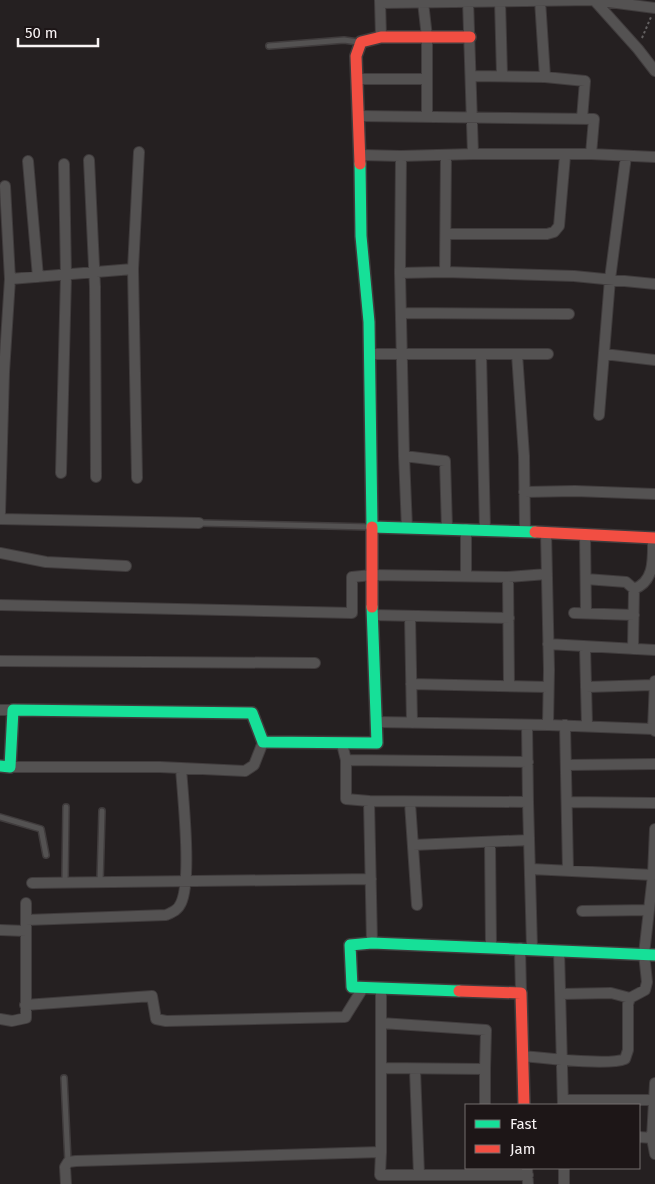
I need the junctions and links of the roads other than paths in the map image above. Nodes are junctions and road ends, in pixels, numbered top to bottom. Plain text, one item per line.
1 (468, 0) edge
2 (500, 0) edge
3 (540, 0) edge
4 (594, 0) edge
5 (380, 1) edge
6 (423, 2) junction
7 (655, 6) edge
8 (381, 37) junction
9 (427, 37) junction
10 (470, 37) junction
11 (361, 42) junction
12 (269, 46) dead end
13 (655, 71) edge
14 (502, 75) junction
15 (471, 76) junction
16 (545, 77) junction
17 (358, 79) junction
18 (427, 79) junction
19 (360, 116) junction
20 (427, 117) junction
21 (472, 117) junction
22 (582, 119) junction
23 (139, 152) dead end
24 (473, 154) junction
25 (591, 154) junction
26 (361, 155) junction
27 (446, 155) junction
28 (401, 156) junction
29 (565, 156) junction
30 (626, 156) junction
31 (655, 157) edge
32 (89, 160) dead end
33 (28, 161) dead end
34 (64, 164) dead end
35 (5, 186) dead end
36 (4, 212) edge
37 (446, 234) junction
38 (4, 248) edge
39 (132, 269) junction
40 (94, 272) junction
41 (445, 272) junction
42 (400, 273) junction
43 (66, 276) junction
44 (38, 277) junction
45 (10, 279) junction
46 (610, 279) junction
47 (655, 284) edge
48 (401, 312) junction
49 (569, 314) dead end
50 (402, 353) junction
51 (370, 354) junction
52 (481, 354) junction
53 (517, 354) junction
54 (548, 354) dead end
55 (604, 354) junction
56 (655, 360) edge
57 (2, 372) edge
58 (599, 415) dead end
59 (404, 456) junction
60 (61, 473) dead end
61 (96, 477) dead end
62 (137, 478) dead end
63 (524, 492) junction
64 (655, 494) edge
65 (0, 513) edge
66 (0, 519) edge
67 (199, 523) joint
68 (372, 527) junction
69 (407, 528) junction
70 (447, 528) junction
71 (466, 529) junction
72 (484, 530) junction
73 (524, 532) junction
74 (546, 532) junction
75 (586, 534) junction
76 (654, 538) edge
77 (0, 553) edge
78 (126, 566) dead end
79 (547, 574) junction
80 (372, 575) junction
81 (466, 576) junction
82 (508, 576) junction
83 (586, 579) junction
84 (634, 589) junction
85 (0, 604) edge
86 (574, 613) dead end
87 (586, 613) junction
88 (634, 614) junction
89 (372, 615) junction
90 (410, 616) junction
91 (509, 618) junction
92 (548, 644) junction
93 (585, 647) junction
94 (633, 649) junction
95 (655, 650) edge
96 (0, 661) edge
97 (315, 663) dead end
98 (654, 683) edge
99 (412, 684) junction
100 (509, 686) junction
101 (586, 686) junction
102 (548, 687) junction
103 (0, 710) edge
104 (13, 710) junction
105 (377, 722) junction
106 (412, 723) junction
107 (527, 724) junction
108 (548, 725) junction
109 (565, 725) junction
110 (587, 725) junction
111 (654, 730) edge
112 (263, 742) junction
113 (342, 744) junction
114 (346, 760) junction
115 (528, 762) junction
116 (655, 764) edge
117 (566, 765) junction
118 (5, 767) edge
119 (182, 768) junction
120 (369, 802) junction
121 (528, 802) junction
122 (567, 802) junction
123 (655, 802) edge
124 (410, 803) junction
125 (66, 807) dead end
126 (102, 812) dead end
127 (0, 817) edge
128 (655, 829) edge
129 (529, 840) junction
130 (490, 842) junction
131 (413, 846) junction
132 (46, 855) dead end
133 (530, 869) junction
134 (568, 870) junction
135 (653, 875) junction
136 (371, 879) junction
137 (186, 881) junction
138 (65, 882) junction
139 (100, 882) junction
140 (32, 883) dead end
141 (26, 903) dead end
142 (417, 905) dead end
143 (648, 910) junction
144 (582, 911) dead end
145 (26, 926) junction
146 (0, 930) edge
147 (372, 943) junction
148 (491, 947) junction
149 (526, 948) junction
150 (559, 951) junction
151 (650, 955) edge
152 (363, 988) junction
153 (381, 988) junction
154 (521, 993) junction
155 (561, 994) junction
156 (630, 998) junction
157 (25, 1005) junction
158 (0, 1020) edge
159 (381, 1023) junction
160 (523, 1056) junction
161 (563, 1060) junction
162 (381, 1068) junction
163 (485, 1069) junction
164 (416, 1070) junction
165 (64, 1078) dead end
166 (655, 1083) edge
167 (653, 1100) junction
168 (563, 1103) edge
169 (485, 1104) edge
170 (524, 1104) edge
171 (640, 1137) edge
172 (652, 1138) junction
173 (381, 1152) junction
174 (655, 1154) edge
175 (68, 1162) junction
176 (564, 1169) edge
177 (420, 1175) junction
178 (528, 1176) edge
179 (380, 1180) edge
180 (66, 1184) edge
181 (564, 1184) edge

1 - 2 street
1 - 6 street
1 - 10 street
2 - 3 street
2 - 14 street
3 - 4 street
3 - 16 street
4 - 7 street
4 - 13 street
5 - 6 street
5 - 8 street
6 - 9 street
8 - 9 street
8 - 11 street
9 - 10 street
9 - 18 street
10 - 15 street
11 - 12 lane
11 - 17 street
14 - 15 street
14 - 16 street
15 - 21 street
16 - 22 street
17 - 18 street
17 - 19 street
18 - 20 street
19 - 20 street
19 - 26 street
20 - 21 street
21 - 22 street
21 - 24 street
22 - 25 street
23 - 39 street
24 - 27 street
24 - 29 street
25 - 29 street
25 - 30 street
26 - 28 street
26 - 51 street
27 - 28 street
27 - 37 street
28 - 42 street
29 - 37 street
30 - 31 street
30 - 46 street
32 - 40 street
33 - 44 street
34 - 43 street
35 - 36 street
36 - 38 street
37 - 41 street
38 - 45 street
39 - 40 street
39 - 62 street
40 - 43 street
40 - 61 street
41 - 42 street
41 - 46 street
42 - 48 street
43 - 44 street
43 - 60 street
44 - 45 street
45 - 57 street
46 - 47 street
46 - 55 street
48 - 49 street
48 - 50 street
50 - 51 street
50 - 52 street
50 - 59 street
51 - 68 street
52 - 53 street
52 - 72 street
53 - 54 street
53 - 63 street
55 - 56 street
55 - 58 street
57 - 65 street
59 - 69 street
59 - 70 street
63 - 64 street
63 - 73 street
66 - 67 street
67 - 68 lane
68 - 69 street
68 - 80 street
69 - 70 street
70 - 71 street
71 - 72 street
71 - 81 street
72 - 73 street
73 - 74 street
74 - 75 street
74 - 79 street
75 - 76 street
75 - 83 street
76 - 84 street
77 - 78 street
79 - 82 street
79 - 92 street
80 - 81 street
80 - 85 street
80 - 89 street
81 - 82 street
82 - 91 street
83 - 84 street
83 - 87 street
84 - 88 street
86 - 87 street
87 - 88 street
88 - 94 street
89 - 90 street
89 - 105 street
90 - 91 street
90 - 99 street
91 - 100 street
92 - 93 street
92 - 102 street
93 - 94 street
93 - 101 street
94 - 95 street
96 - 97 street
98 - 101 street
98 - 111 street
99 - 100 street
99 - 106 street
100 - 102 street
101 - 110 street
102 - 108 street
103 - 104 street
104 - 112 street
104 - 118 street
105 - 106 street
105 - 113 street
106 - 107 street
107 - 108 street
107 - 115 street
108 - 109 street
109 - 110 street
109 - 117 street
110 - 111 street
112 - 113 street
112 - 119 street
113 - 114 street
114 - 115 street
114 - 120 street
115 - 121 street
116 - 117 street
117 - 122 street
118 - 119 street
119 - 137 street
120 - 124 street
120 - 136 street
121 - 124 street
121 - 129 street
122 - 123 street
122 - 134 street
124 - 131 street
125 - 138 lane
126 - 139 lane
127 - 132 lane
128 - 135 street
129 - 130 street
129 - 133 street
130 - 131 street
130 - 148 street
131 - 142 street
133 - 134 street
133 - 149 street
134 - 135 street
135 - 143 street
136 - 137 street
136 - 147 street
137 - 139 street
137 - 145 street
138 - 139 street
138 - 140 street
141 - 145 street
143 - 144 street
143 - 151 street
145 - 146 street
145 - 157 street
147 - 148 street
147 - 152 street
148 - 149 street
149 - 150 street
149 - 154 street
150 - 151 street
150 - 155 street
151 - 156 street
152 - 153 street
152 - 157 street
153 - 154 street
153 - 159 street
154 - 160 street
155 - 156 street
155 - 161 street
156 - 161 street
157 - 158 street
159 - 162 street
159 - 163 street
160 - 161 street
160 - 170 street
161 - 168 street
162 - 164 street
162 - 173 street
163 - 164 street
163 - 169 street
164 - 177 street
165 - 175 lane
166 - 167 street
167 - 168 street
167 - 172 street
171 - 172 street
172 - 174 street
173 - 175 street
173 - 179 street
175 - 180 street
176 - 181 street
177 - 178 street
177 - 179 street

